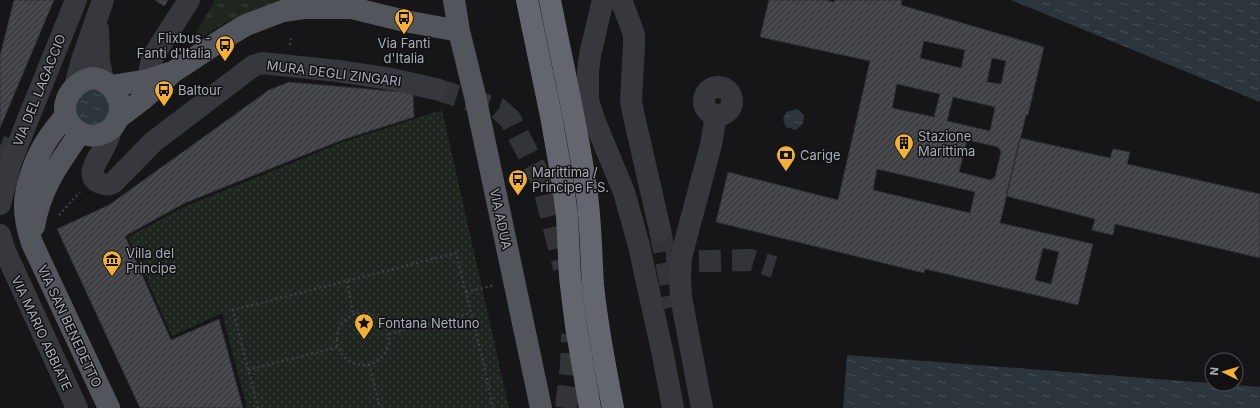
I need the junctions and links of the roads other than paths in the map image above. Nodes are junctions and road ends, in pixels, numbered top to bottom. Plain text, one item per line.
1 (76, 0) edge
2 (189, 0) edge
3 (454, 0) edge
4 (527, 0) edge
5 (550, 0) edge
6 (603, 0) edge
7 (620, 0) edge
8 (309, 4) edge
9 (100, 9) edge
10 (459, 31) junction
11 (173, 72) junction
12 (148, 80) junction
13 (107, 83) junction
14 (76, 86) junction
15 (436, 88) tunnel mouth
16 (701, 94) dead end
17 (66, 115) junction
18 (116, 122) junction
19 (80, 133) junction
20 (38, 163) junction
21 (0, 204) edge
22 (660, 230) tunnel mouth
23 (0, 235) edge
24 (77, 408) edge
25 (109, 408) edge
26 (541, 408) edge
27 (590, 408) edge
28 (613, 408) edge
29 (674, 408) edge
30 (702, 408) edge

1 - 21 street, VIA DEL LAGACCIO
2 - 12 street
3 - 10 main road, VIA ADUA
4 - 27 highway, bridge
5 - 28 highway
6 - 29 street
7 - 22 street
8 - 10 main road
8 - 11 main road
9 - 13 street
9 - 14 street
10 - 26 main road, VIA ADUA
11 - 12 main road
11 - 18 main road
12 - 13 main road
13 - 14 main road
13 - 18 main road
14 - 17 main road
15 - 18 street, MURA DEGLI ZINGARI
16 - 30 street
17 - 19 main road
17 - 20 main road, VIA SAN BENEDETTO
18 - 19 main road
19 - 20 main road, VIA SAN BENEDETTO
20 - 25 main road, VIA SAN BENEDETTO
23 - 24 street, VIA MARIO ABBIATE

